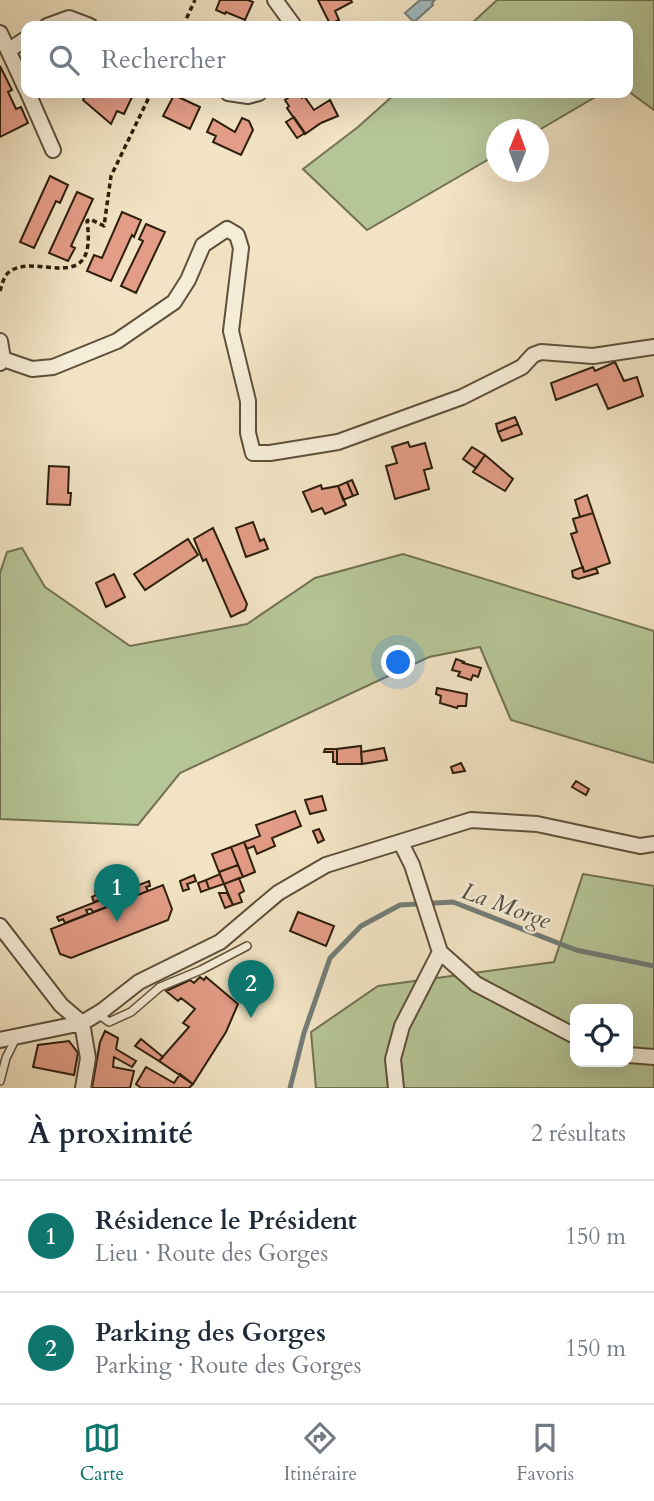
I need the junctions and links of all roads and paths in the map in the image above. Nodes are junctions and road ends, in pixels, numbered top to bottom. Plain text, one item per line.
1 (195, 0) edge
2 (275, 0) edge
3 (185, 21) edge
4 (290, 21) edge
5 (0, 33) edge
6 (21, 42) edge
7 (9, 50) junction
8 (21, 77) edge
9 (30, 98) edge
10 (149, 98) edge
11 (53, 150) dead end
12 (0, 291) edge
13 (0, 341) edge
14 (654, 347) edge
15 (2, 361) edge
16 (401, 843) junction
17 (654, 844) edge
18 (0, 926) edge
19 (247, 946) dead end
20 (440, 953) junction
21 (97, 1014) junction
22 (82, 1023) junction
23 (570, 1033) edge
24 (17, 1038) junction
25 (0, 1040) edge
26 (633, 1055) edge
27 (654, 1057) edge
28 (0, 1081) edge
29 (83, 1088) edge
30 (396, 1088) edge

1 - 3 path
2 - 4 street
5 - 7 street
6 - 7 street
7 - 8 street
9 - 11 street
10 - 12 path
13 - 15 street
14 - 15 street
16 - 17 street
16 - 20 street
16 - 21 street
18 - 22 street
19 - 21 lane
20 - 23 street
20 - 30 street
21 - 22 street
22 - 24 street
22 - 29 street
24 - 25 street
24 - 28 lane
26 - 27 street

